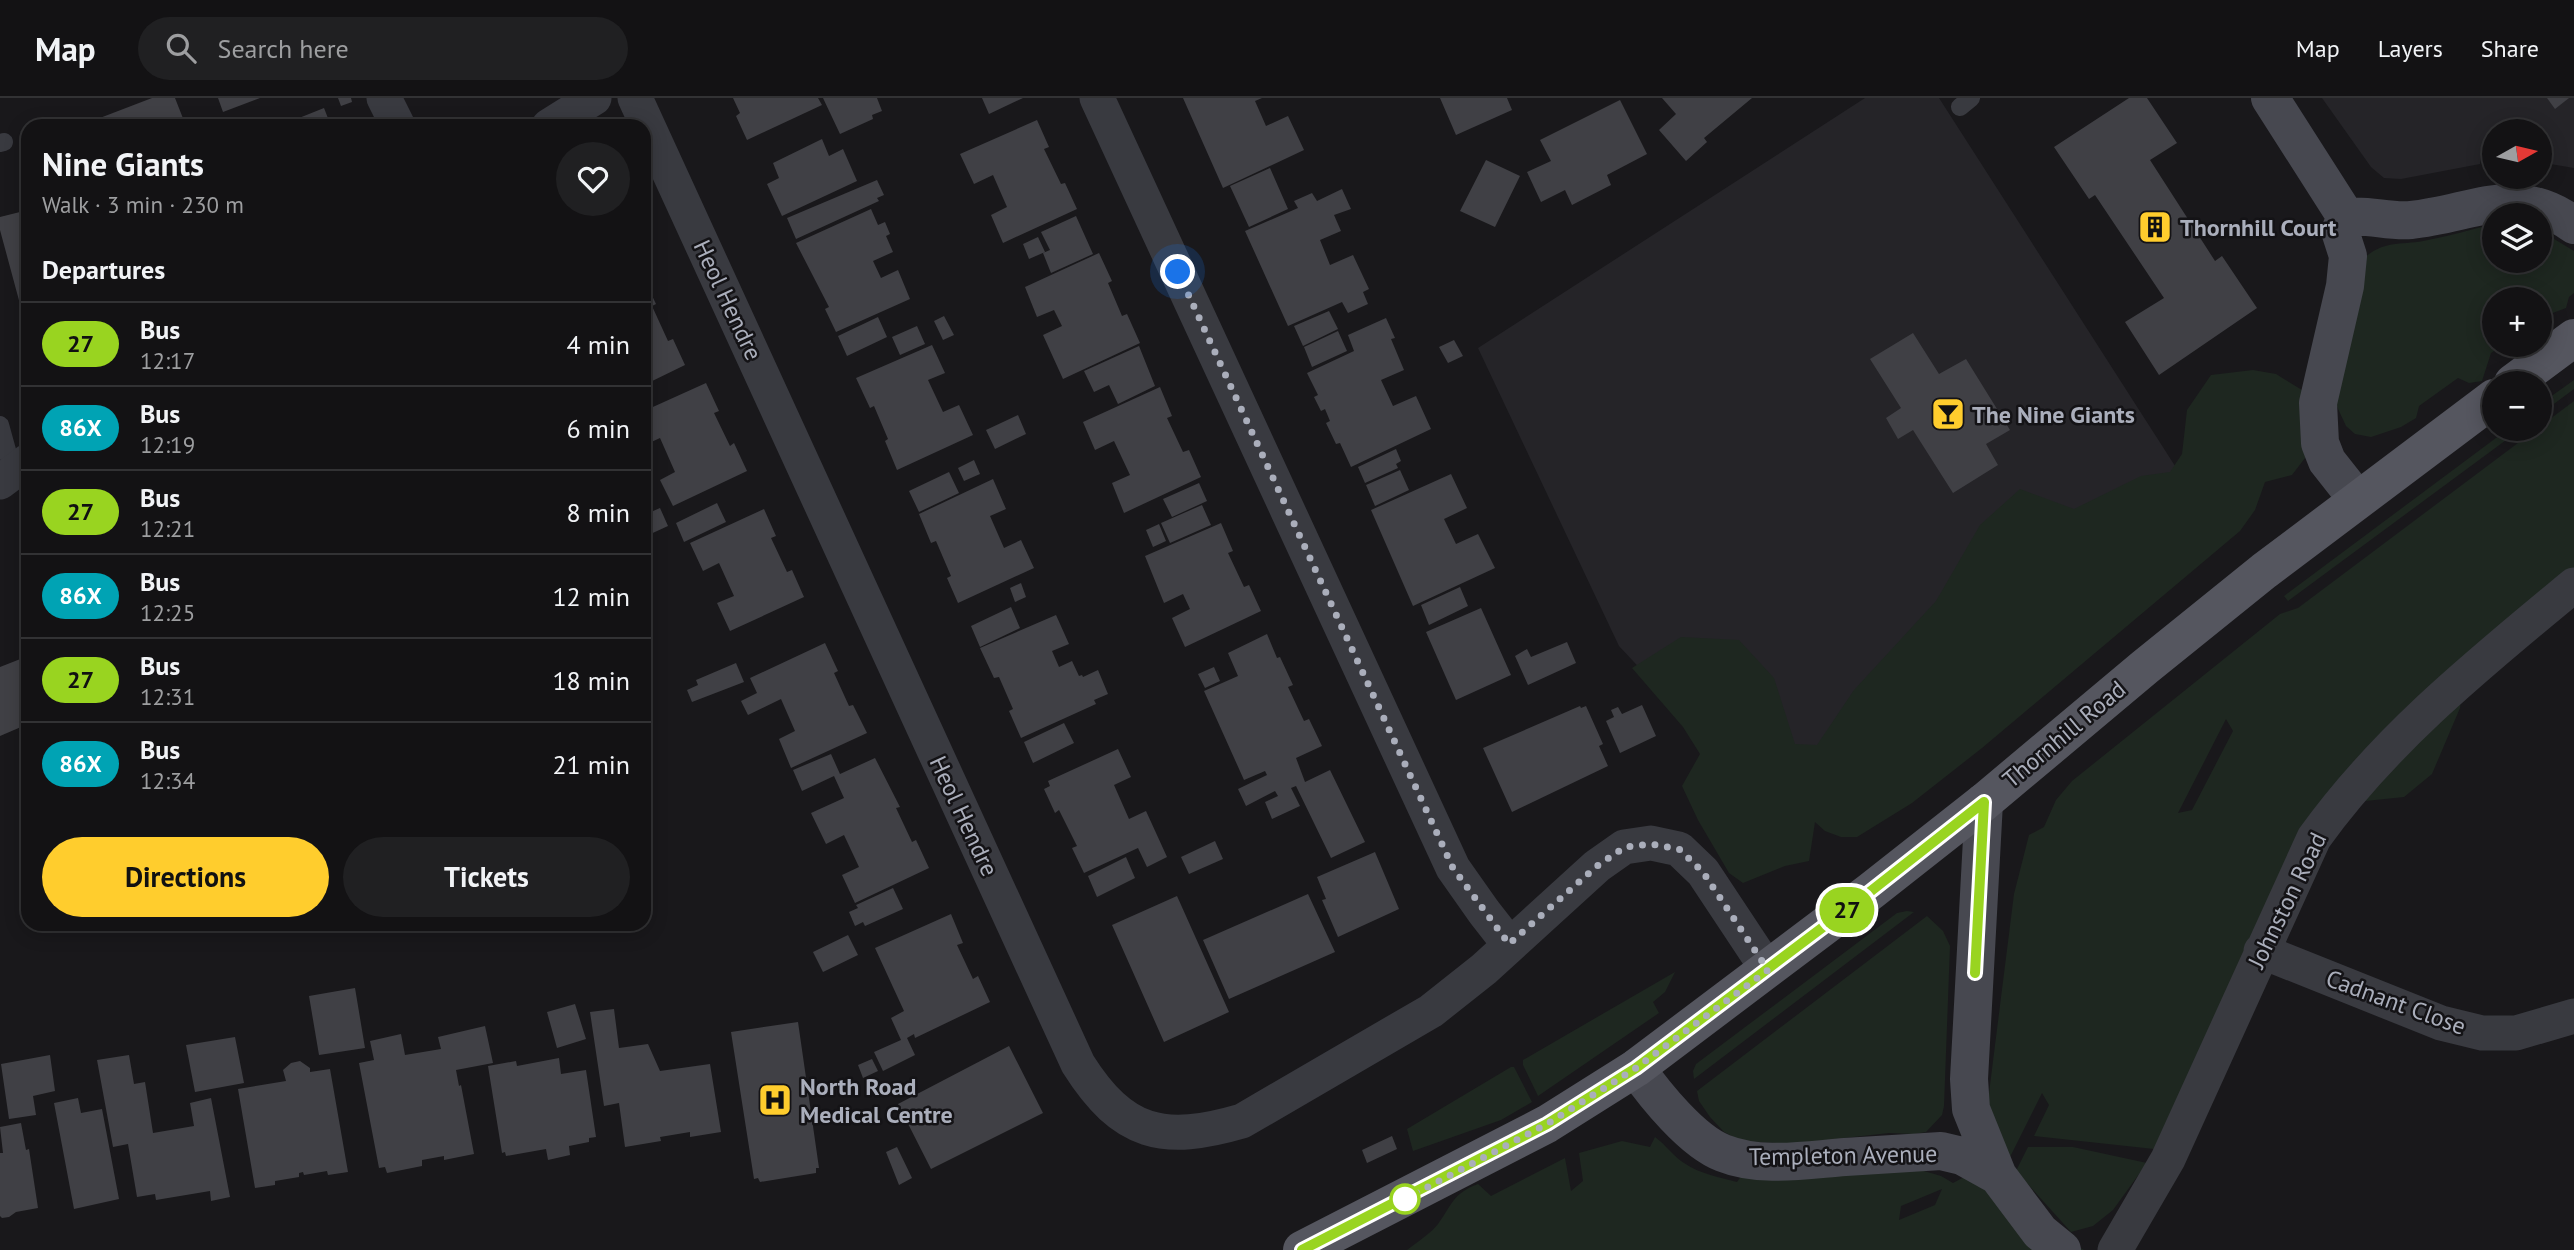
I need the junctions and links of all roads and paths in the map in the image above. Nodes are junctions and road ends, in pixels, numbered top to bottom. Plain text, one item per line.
1 (384, 98) edge
2 (594, 98) edge
3 (635, 98) edge
4 (1097, 98) edge
5 (2270, 98) edge
6 (394, 119) edge
7 (560, 119) edge
8 (645, 119) edge
9 (651, 133) edge
10 (2346, 217) junction
11 (2574, 225) edge
12 (2574, 338) edge
13 (2529, 371) edge
14 (2482, 407) edge
15 (0, 425) edge
16 (14, 471) edge
17 (2357, 499) junction
18 (2574, 585) edge
19 (1984, 802) junction
20 (1509, 944) junction
21 (2261, 951) junction
22 (1768, 970) junction
23 (2574, 1016) edge
24 (1636, 1068) junction
25 (1998, 1176) junction
26 (1302, 1250) edge
27 (2062, 1250) edge
28 (2115, 1250) edge

1 - 6 street
2 - 7 street
3 - 8 street, Heol Hendre
4 - 20 street
5 - 10 street
9 - 20 street, Heol Hendre
10 - 11 street
10 - 17 street
12 - 13 main road
14 - 17 main road, Thornhill Road
15 - 16 lane
17 - 19 main road, Thornhill Road
18 - 21 street, Johnston Road
19 - 22 main road, Thornhill Road
19 - 25 street, Templeton Avenue
20 - 22 street, Heol Hendre
21 - 23 street, Cadnant Close
21 - 28 street, Johnston Road
22 - 24 main road, Thornhill Road
24 - 25 street, Templeton Avenue
24 - 26 main road, Thornhill Road
25 - 27 street, Templeton Avenue

